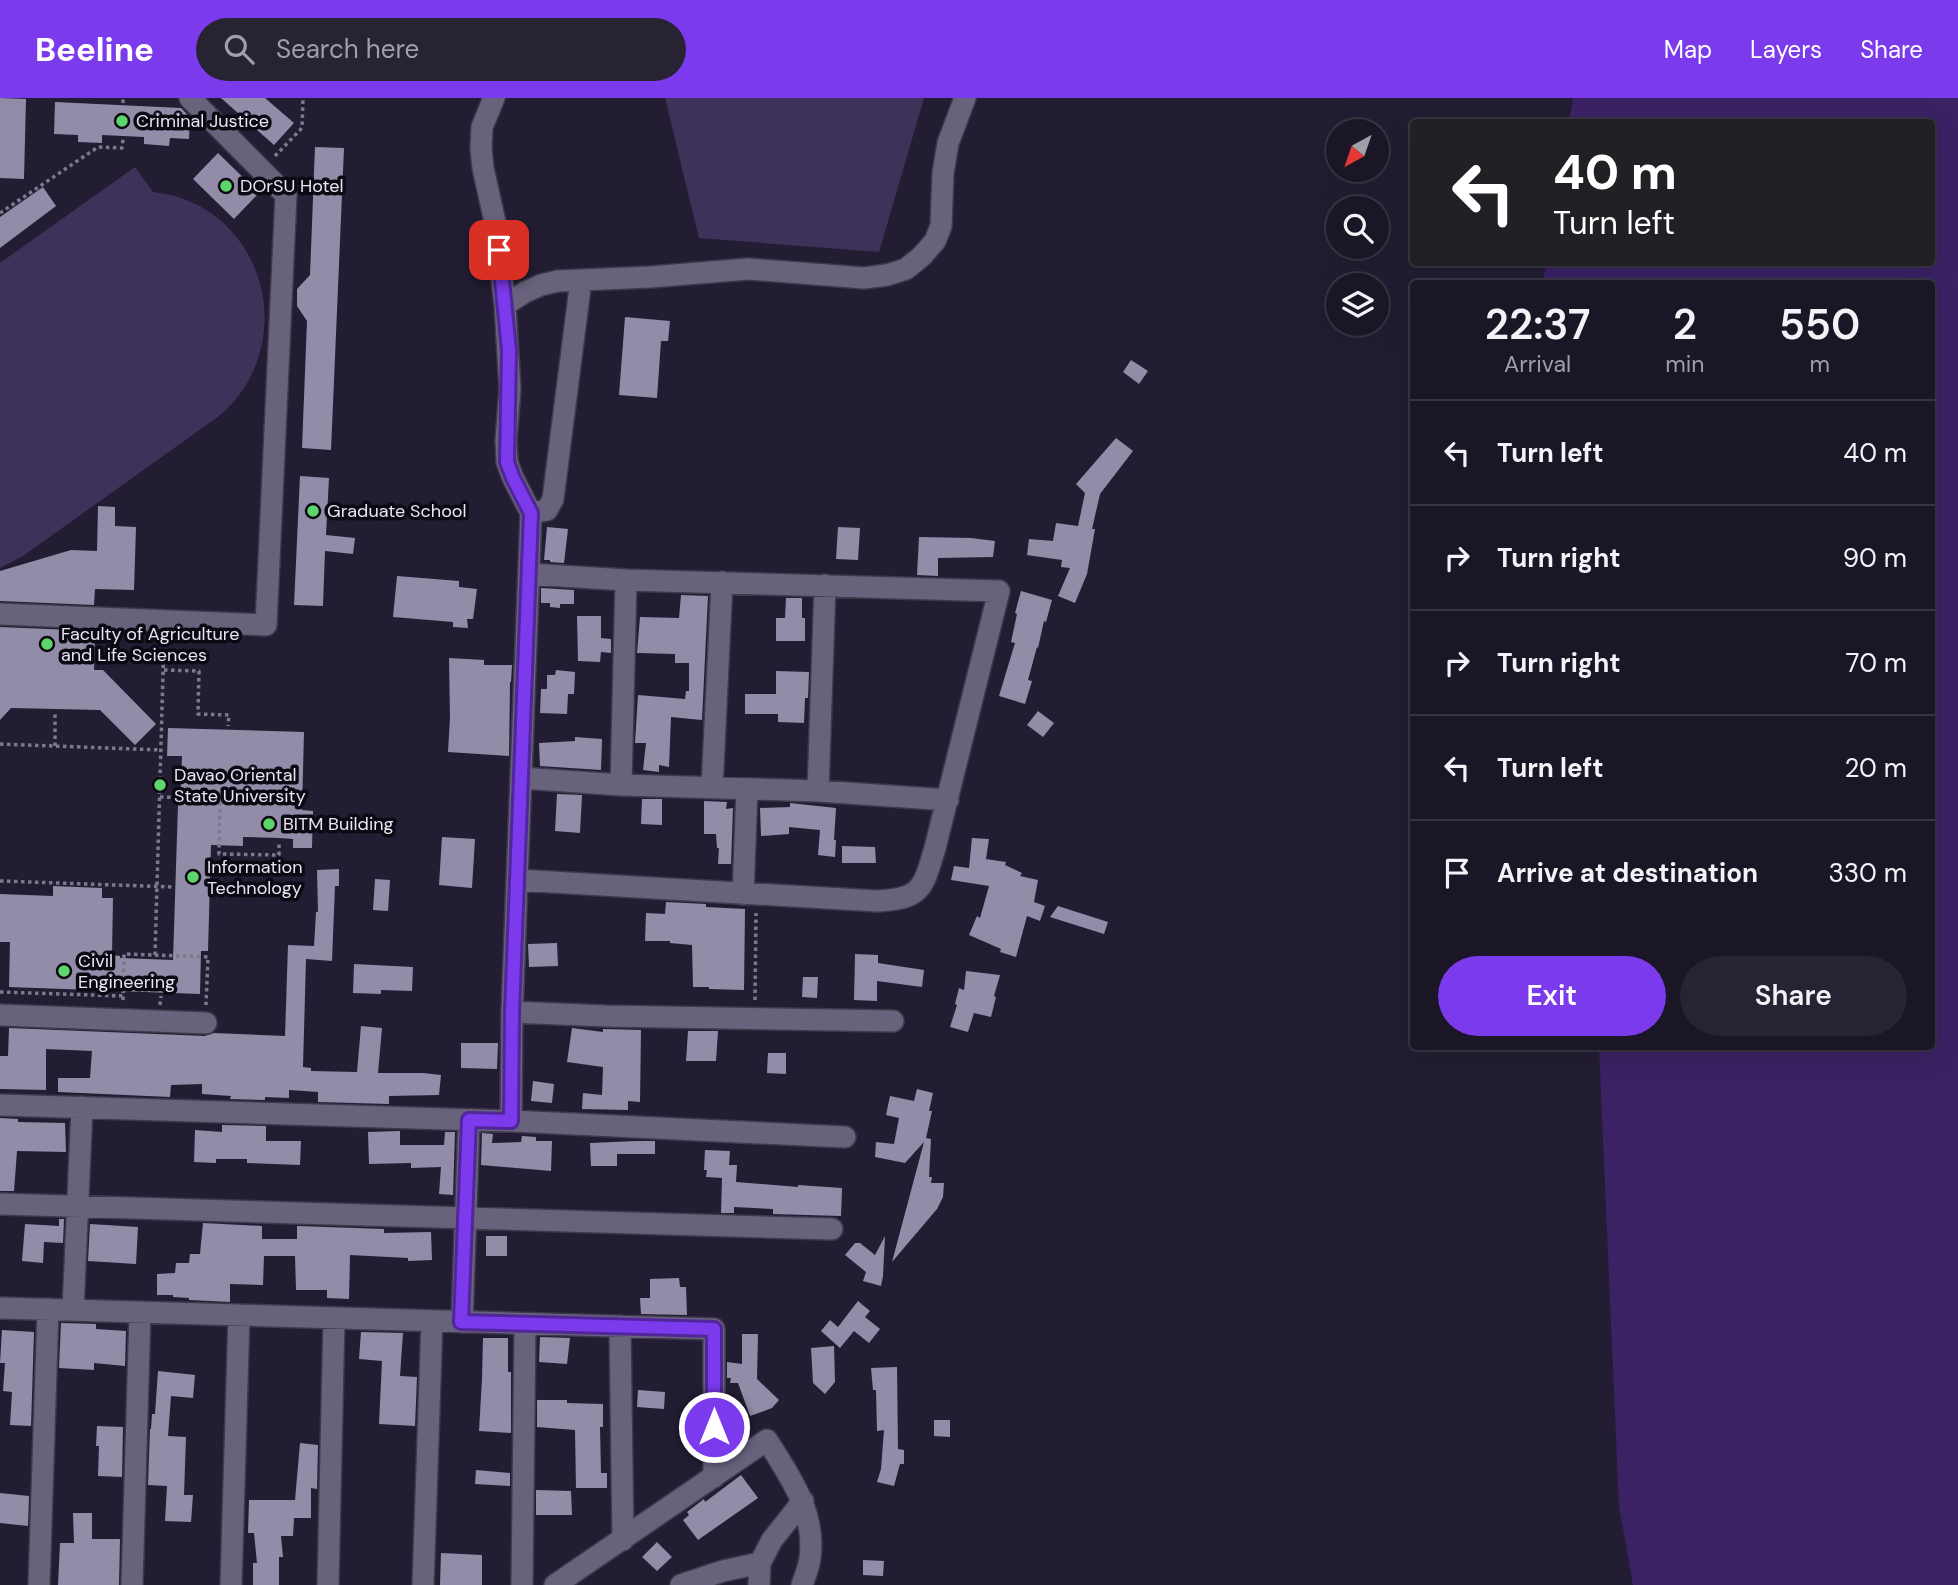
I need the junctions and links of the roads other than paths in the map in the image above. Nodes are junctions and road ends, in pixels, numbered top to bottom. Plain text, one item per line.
1 (190, 98) edge
2 (494, 98) edge
3 (965, 98) edge
4 (580, 280) junction
5 (506, 305) junction
6 (531, 513) junction
7 (529, 574) junction
8 (626, 580) junction
9 (722, 582) junction
10 (825, 585) junction
11 (0, 614) edge
12 (521, 778) junction
13 (621, 785) junction
14 (712, 788) junction
15 (747, 789) junction
16 (818, 791) junction
17 (948, 800) junction
18 (517, 880) junction
19 (749, 894) junction
20 (512, 1012) junction
21 (0, 1015) edge
22 (893, 1021) dead end
23 (206, 1023) road end
24 (0, 1105) edge
25 (82, 1108) junction
26 (469, 1120) junction
27 (511, 1121) junction
28 (845, 1138) dead end
29 (0, 1204) edge
30 (78, 1205) junction
31 (466, 1217) junction
32 (832, 1228) dead end
33 (0, 1308) edge
34 (48, 1309) junction
35 (73, 1310) junction
36 (140, 1312) junction
37 (239, 1315) junction
38 (334, 1318) junction
39 (432, 1321) junction
40 (461, 1322) junction
41 (525, 1324) junction
42 (620, 1326) junction
43 (714, 1476) junction
44 (803, 1501) junction
45 (623, 1540) junction
46 (760, 1563) junction
47 (38, 1585) edge
48 (132, 1585) edge
49 (231, 1585) edge
50 (328, 1585) edge
51 (423, 1585) edge
52 (522, 1585) edge
53 (555, 1585) edge
54 (681, 1585) edge
55 (758, 1585) edge
56 (802, 1585) edge

1 - 11 street
2 - 5 street
3 - 4 street
4 - 5 street
4 - 6 street
5 - 6 street
6 - 7 street
7 - 8 street
7 - 12 street
8 - 9 street
8 - 13 street
9 - 10 street
9 - 14 street
10 - 16 street
10 - 17 street
12 - 13 street
12 - 18 street
13 - 14 street
14 - 15 street
15 - 16 street
15 - 19 street
16 - 17 street
17 - 19 street
18 - 19 street
18 - 20 street
20 - 22 street
20 - 27 street
21 - 23 street
24 - 25 street
25 - 26 street
25 - 30 street
26 - 27 street
26 - 31 street
27 - 28 street
29 - 30 street
30 - 31 street
30 - 35 street
31 - 32 street
31 - 40 street
33 - 34 street
34 - 35 street
34 - 47 street
35 - 36 street
36 - 37 street
36 - 48 street
37 - 38 street
37 - 49 street
38 - 39 street
38 - 50 street
39 - 40 street
39 - 51 street
40 - 41 street
41 - 42 street
41 - 52 street
42 - 43 street
42 - 45 street
43 - 44 street
43 - 45 street
44 - 46 street
44 - 56 street
45 - 53 street
46 - 54 street
46 - 55 street

